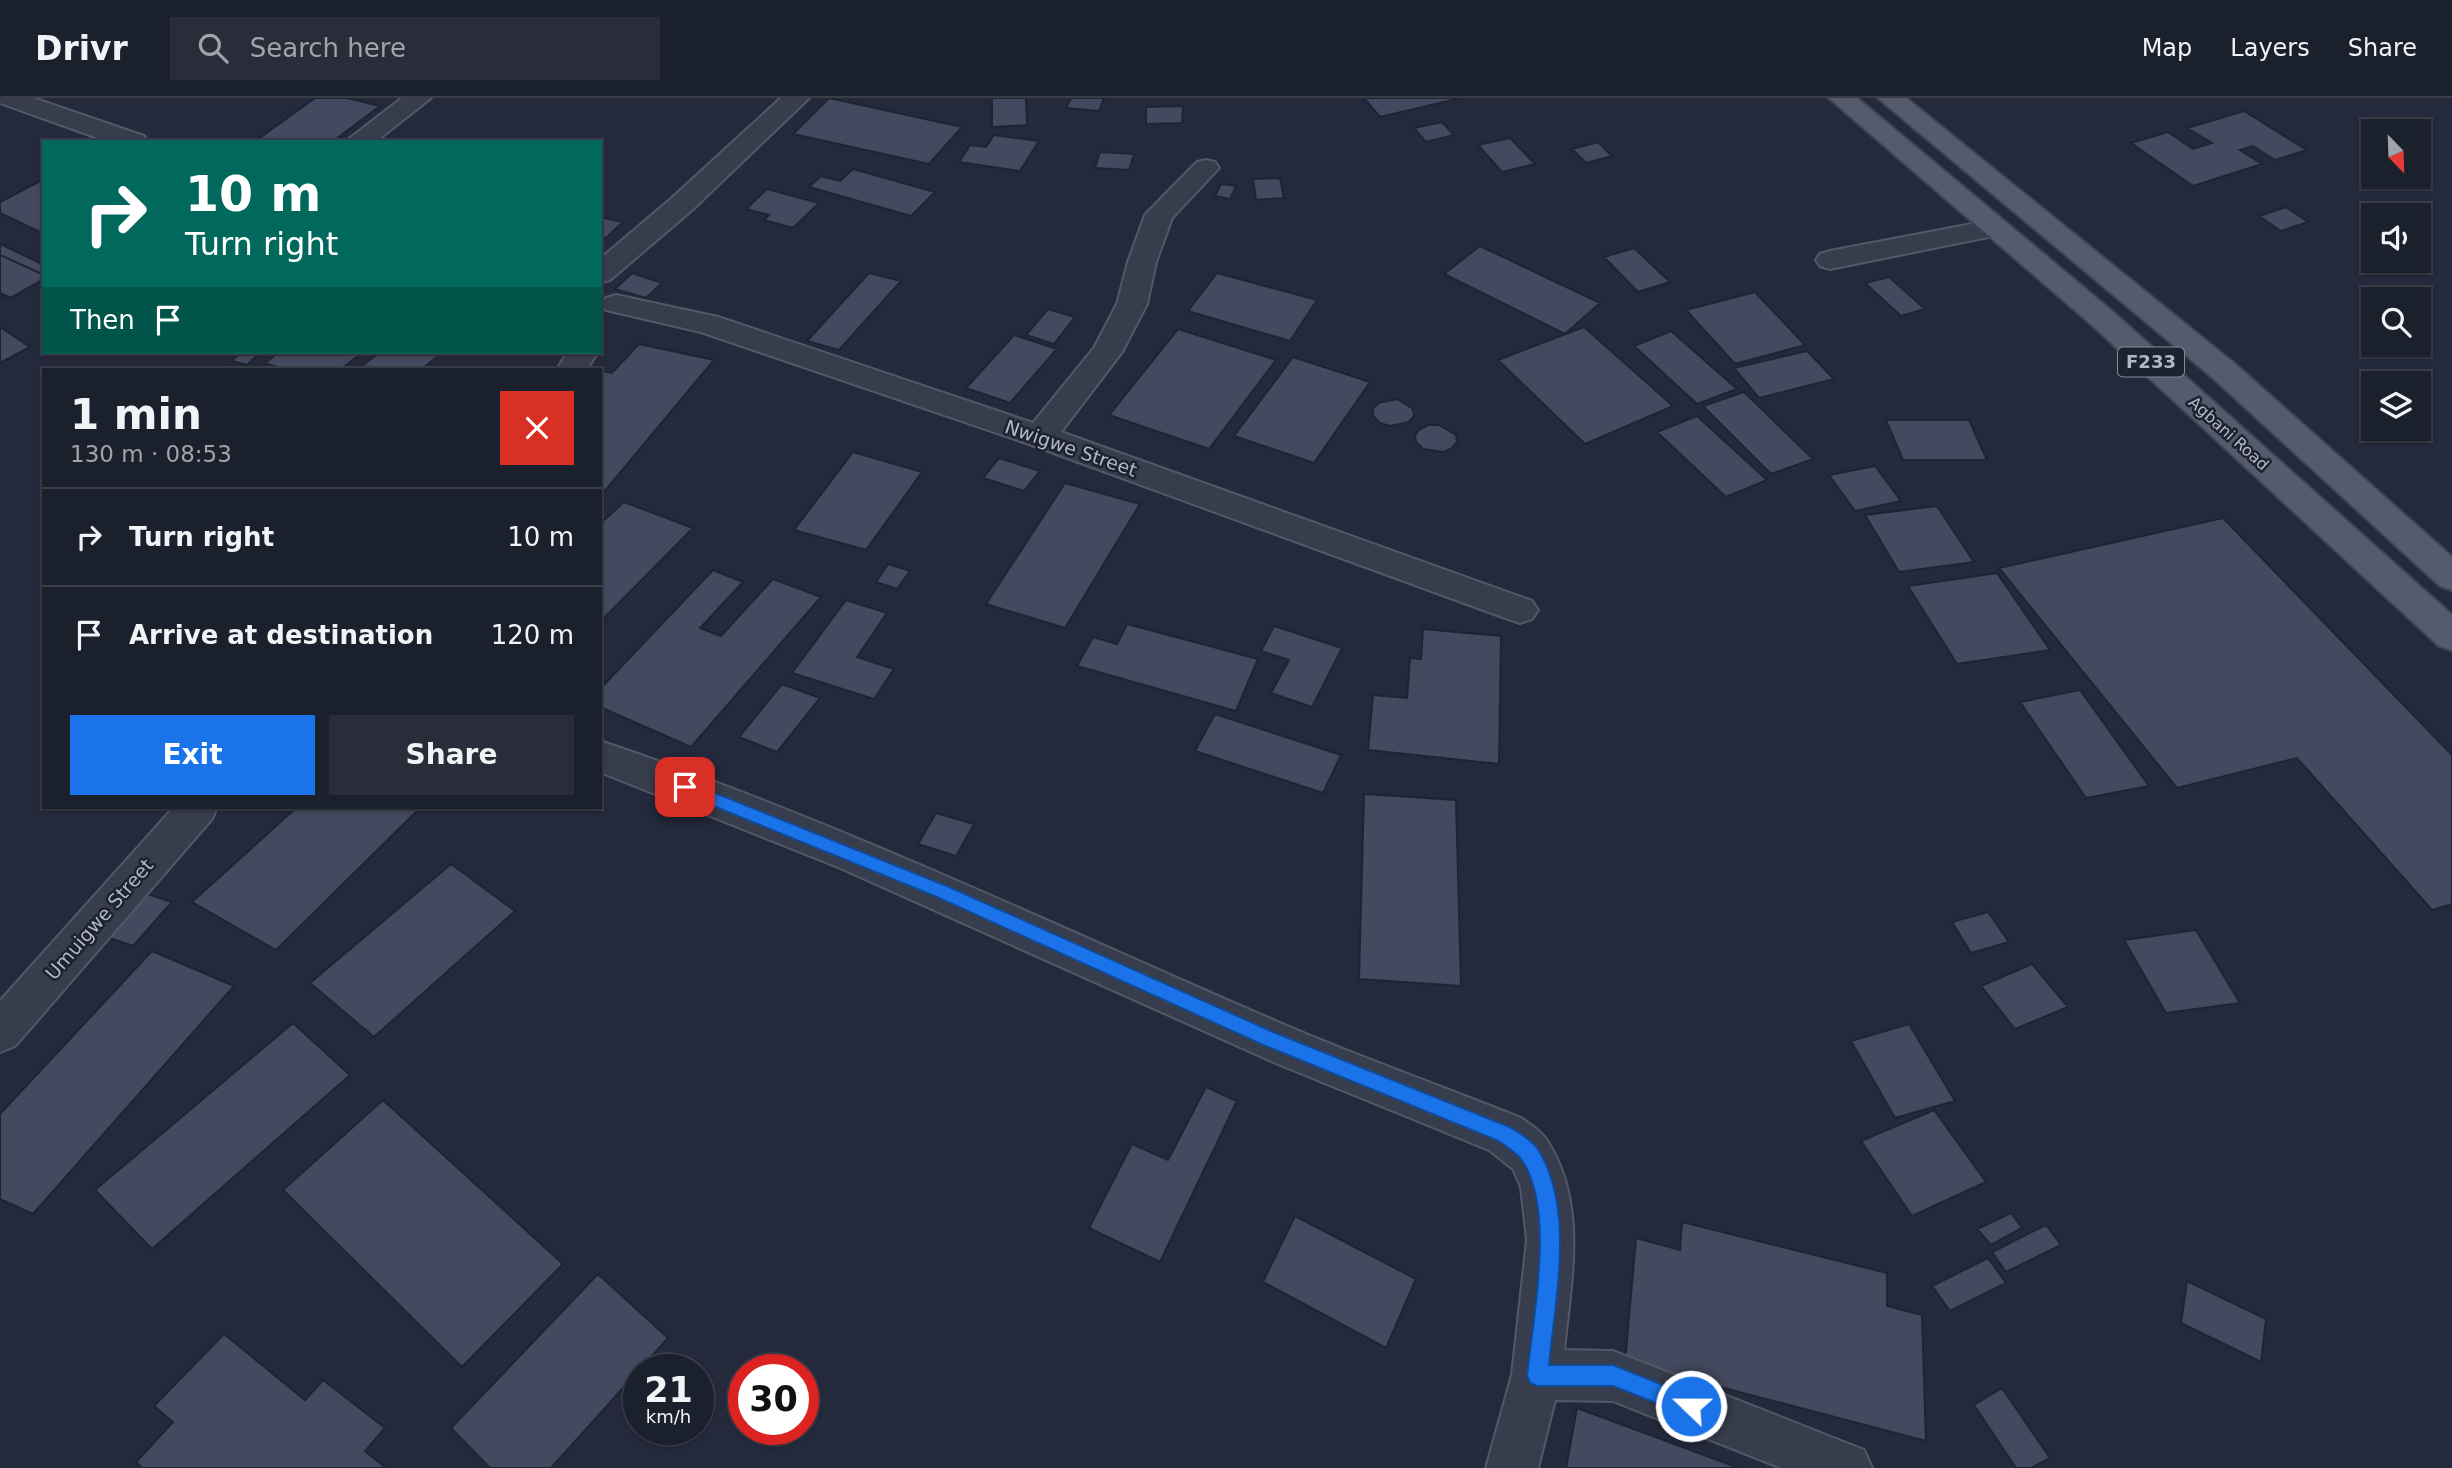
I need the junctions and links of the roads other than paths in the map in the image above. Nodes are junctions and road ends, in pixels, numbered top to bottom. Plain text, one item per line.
1 (9, 98) edge
2 (418, 98) edge
3 (796, 98) edge
4 (1842, 98) edge
5 (1891, 98) edge
6 (129, 140) edge
7 (361, 140) edge
8 (1206, 168) dead end
9 (1993, 228) junction
10 (1830, 260) dead end
11 (602, 272) edge
12 (605, 309) edge
13 (1040, 436) junction
14 (2452, 577) edge
15 (1520, 610) dead end
16 (2452, 636) edge
17 (602, 757) edge
18 (196, 809) edge
19 (0, 1032) edge
20 (1537, 1376) junction
21 (1512, 1468) edge
22 (1846, 1468) edge

1 - 6 street
2 - 7 street
3 - 11 street
4 - 9 main road, Agbani Road / F233
5 - 14 main road, F233
8 - 13 street
9 - 10 street
9 - 16 main road, Agbani Road / F233
12 - 13 street, Nwigwe Street
13 - 15 street, Nwigwe Street
17 - 20 street
18 - 19 street, Umuigwe Street
20 - 21 street
20 - 22 street

